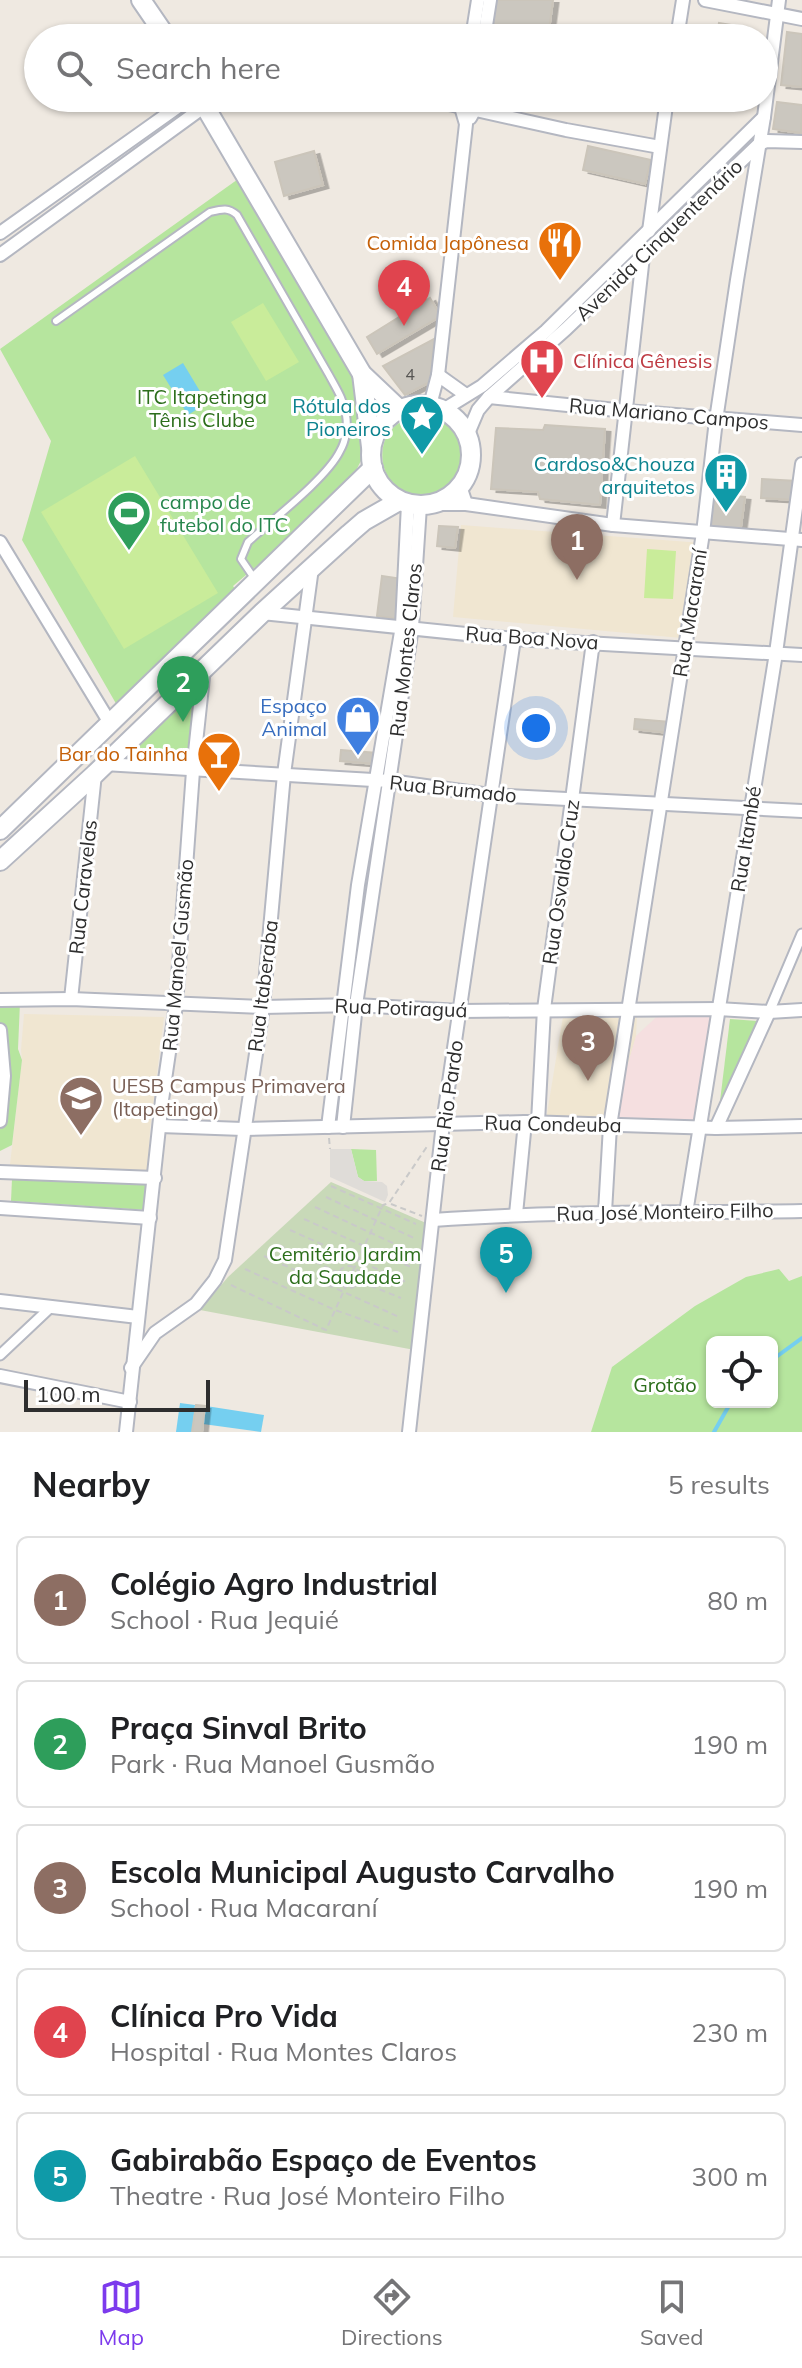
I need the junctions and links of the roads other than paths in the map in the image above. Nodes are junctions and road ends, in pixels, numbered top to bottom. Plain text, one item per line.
1 (141, 0) edge
2 (478, 0) edge
3 (490, 0) edge
4 (683, 0) edge
5 (705, 0) edge
6 (778, 7) edge
7 (802, 19) edge
8 (160, 24) edge
9 (474, 24) edge
10 (486, 24) edge
11 (679, 24) edge
12 (185, 112) edge
13 (187, 112) edge
14 (210, 112) edge
15 (463, 112) edge
16 (472, 112) edge
17 (506, 112) edge
18 (665, 112) edge
19 (765, 112) edge
20 (764, 117) junction
21 (466, 124) junction
22 (802, 142) edge
23 (759, 144) junction
24 (660, 147) junction
25 (649, 231) junction
26 (0, 233) edge
27 (0, 255) edge
28 (643, 256) junction
29 (56, 321) dead end
30 (362, 374) junction
31 (438, 375) junction
32 (466, 395) junction
33 (489, 397) junction
34 (436, 408) junction
35 (399, 409) junction
36 (626, 411) junction
37 (716, 420) junction
38 (802, 425) edge
39 (467, 436) junction
40 (372, 460) junction
41 (802, 464) edge
42 (463, 495) junction
43 (415, 504) junction
44 (613, 525) junction
45 (703, 533) junction
46 (796, 540) edge
47 (0, 542) edge
48 (312, 568) junction
49 (256, 581) junction
50 (262, 613) junction
51 (307, 618) junction
52 (407, 626) junction
53 (514, 639) junction
54 (593, 642) junction
55 (684, 649) junction
56 (776, 653) junction
57 (802, 655) edge
58 (204, 668) junction
59 (110, 723) junction
60 (100, 769) junction
61 (193, 771) junction
62 (284, 774) junction
63 (384, 781) junction
64 (490, 795) junction
65 (573, 799) junction
66 (661, 804) junction
67 (751, 808) junction
68 (802, 811) edge
69 (0, 830) edge
70 (0, 861) edge
71 (802, 934) edge
72 (71, 999) junction
73 (0, 1000) edge
74 (176, 1005) junction
75 (342, 1005) junction
76 (356, 1005) junction
77 (263, 1007) junction
78 (544, 1009) junction
79 (718, 1009) junction
80 (629, 1010) junction
81 (802, 1010) edge
82 (460, 1011) junction
83 (769, 1012) junction
84 (0, 1030) edge
85 (0, 1121) edge
86 (531, 1122) junction
87 (443, 1123) junction
88 (160, 1126) junction
89 (610, 1126) junction
90 (700, 1126) junction
91 (802, 1126) edge
92 (328, 1127) junction
93 (343, 1127) junction
94 (716, 1128) junction
95 (243, 1129) junction
96 (0, 1172) edge
97 (155, 1178) junction
98 (0, 1208) edge
99 (802, 1211) edge
100 (605, 1212) junction
101 (686, 1213) junction
102 (516, 1214) junction
103 (150, 1218) junction
104 (433, 1220) junction
105 (0, 1301) edge
106 (52, 1306) junction
107 (138, 1317) junction
108 (0, 1355) edge
109 (131, 1368) junction
110 (0, 1376) edge
111 (130, 1402) junction
112 (126, 1432) edge
113 (409, 1432) edge

1 - 8 main road
2 - 9 street
3 - 10 street
4 - 11 street
5 - 6 street
6 - 7 street
12 - 26 street
13 - 27 street
14 - 30 main road
15 - 21 street
16 - 21 street
17 - 24 street
18 - 24 street
19 - 20 street, Rua Macaraní
20 - 23 street, Rua Macaraní
20 - 25 street, Avenida Cinquentenário
21 - 31 street
22 - 23 street, Avenida Cinquentenário
23 - 28 street, Avenida Cinquentenário
23 - 37 street, Rua Macaraní
24 - 25 street
25 - 32 street, Avenida Cinquentenário
28 - 33 street, Avenida Cinquentenário
28 - 36 street
29 - 49 lane
30 - 35 main road
30 - 40 main road
31 - 32 street
31 - 34 street
32 - 34 street, Avenida Cinquentenário
33 - 36 street, Rua Mariano Campos
33 - 39 street, Avenida Cinquentenário
34 - 35 main road
34 - 39 main road
35 - 40 main road
36 - 37 street, Rua Mariano Campos
36 - 44 street
37 - 38 street, Rua Mariano Campos
37 - 45 street, Rua Macaraní
39 - 42 main road
40 - 43 main road
40 - 49 main road
41 - 46 street, Rua Itambé
42 - 43 main road
42 - 44 street
43 - 48 main road
43 - 52 street, Rua Montes Claros
44 - 45 street
45 - 46 street
45 - 55 street, Rua Macaraní
46 - 56 street, Rua Itambé
47 - 59 street
48 - 50 main road
48 - 51 street, Rua Itaberaba
49 - 59 main road
50 - 51 street, Rua Boa Nova
50 - 58 main road
51 - 52 street, Rua Boa Nova
51 - 62 street, Rua Itaberaba
52 - 53 street, Rua Boa Nova
52 - 63 street, Rua Montes Claros
53 - 54 street, Rua Boa Nova
53 - 64 street, Rua Rio Pardo
54 - 55 street, Rua Boa Nova
54 - 65 street, Rua Osvaldo Cruz
55 - 56 street, Rua Boa Nova
55 - 66 street, Rua Macaraní
56 - 57 street, Rua Boa Nova
56 - 67 street, Rua Itambé
58 - 60 main road
58 - 61 street, Rua Manoel Gusmão
59 - 69 main road
60 - 61 street, Rua Brumado
60 - 70 main road
60 - 72 street, Rua Caravelas
61 - 62 street, Rua Brumado
61 - 74 street, Rua Manoel Gusmão
62 - 63 street, Rua Brumado
62 - 77 street, Rua Itaberaba
63 - 64 street, Rua Brumado
63 - 75 street, Rua Montes Claros
63 - 76 street, Rua Montes Claros
64 - 65 street, Rua Brumado
64 - 82 street, Rua Rio Pardo
65 - 66 street, Rua Brumado
65 - 78 street, Rua Osvaldo Cruz
66 - 67 street, Rua Brumado
66 - 80 street, Rua Macaraní
67 - 68 street, Rua Brumado
67 - 79 street, Rua Itambé
71 - 83 street
72 - 73 street, Rua Potiraguá
72 - 74 street, Rua Potiraguá
74 - 77 street, Rua Potiraguá
74 - 88 street, Rua Manoel Gusmão
75 - 76 street, Rua Potiraguá
75 - 77 street, Rua Potiraguá
75 - 92 street, Rua Montes Claros
76 - 82 street, Rua Potiraguá
76 - 93 street, Rua Montes Claros
77 - 95 street, Rua Itaberaba
78 - 80 street, Rua Potiraguá
78 - 82 street, Rua Potiraguá
78 - 86 street, Rua Osvaldo Cruz
79 - 80 street, Rua Potiraguá
79 - 83 street, Rua Potiraguá
79 - 90 street, Rua Itambé
80 - 89 street, Rua Macaraní
81 - 83 street, Rua Potiraguá
82 - 87 street, Rua Rio Pardo
83 - 94 street
84 - 85 street
86 - 87 street, Rua Condeuba
86 - 89 street, Rua Condeuba
86 - 102 street, Rua Osvaldo Cruz
87 - 93 street, Rua Condeuba
87 - 104 street, Rua Rio Pardo
88 - 95 street, Rua Condeuba
88 - 97 street, Rua Manoel Gusmão
89 - 90 street, Rua Condeuba
89 - 100 street, Rua Macaraní
90 - 94 street, Rua Condeuba
90 - 101 street, Rua Itambé
91 - 94 street, Rua Condeuba
92 - 93 street, Rua Condeuba
92 - 95 street, Rua Condeuba
95 - 109 street, Rua Itaberaba
96 - 97 street
97 - 103 street, Rua Manoel Gusmão
98 - 103 street
99 - 101 street, Rua José Monteiro Filho
100 - 101 street, Rua José Monteiro Filho
100 - 102 street, Rua José Monteiro Filho
102 - 104 street, Rua José Monteiro Filho
103 - 107 street, Rua Manoel Gusmão
104 - 113 street, Rua Rio Pardo
105 - 106 street
106 - 107 street
106 - 108 street
107 - 109 street, Rua Manoel Gusmão
109 - 111 street, Rua Manoel Gusmão
110 - 111 street
111 - 112 street, Rua Manoel Gusmão

